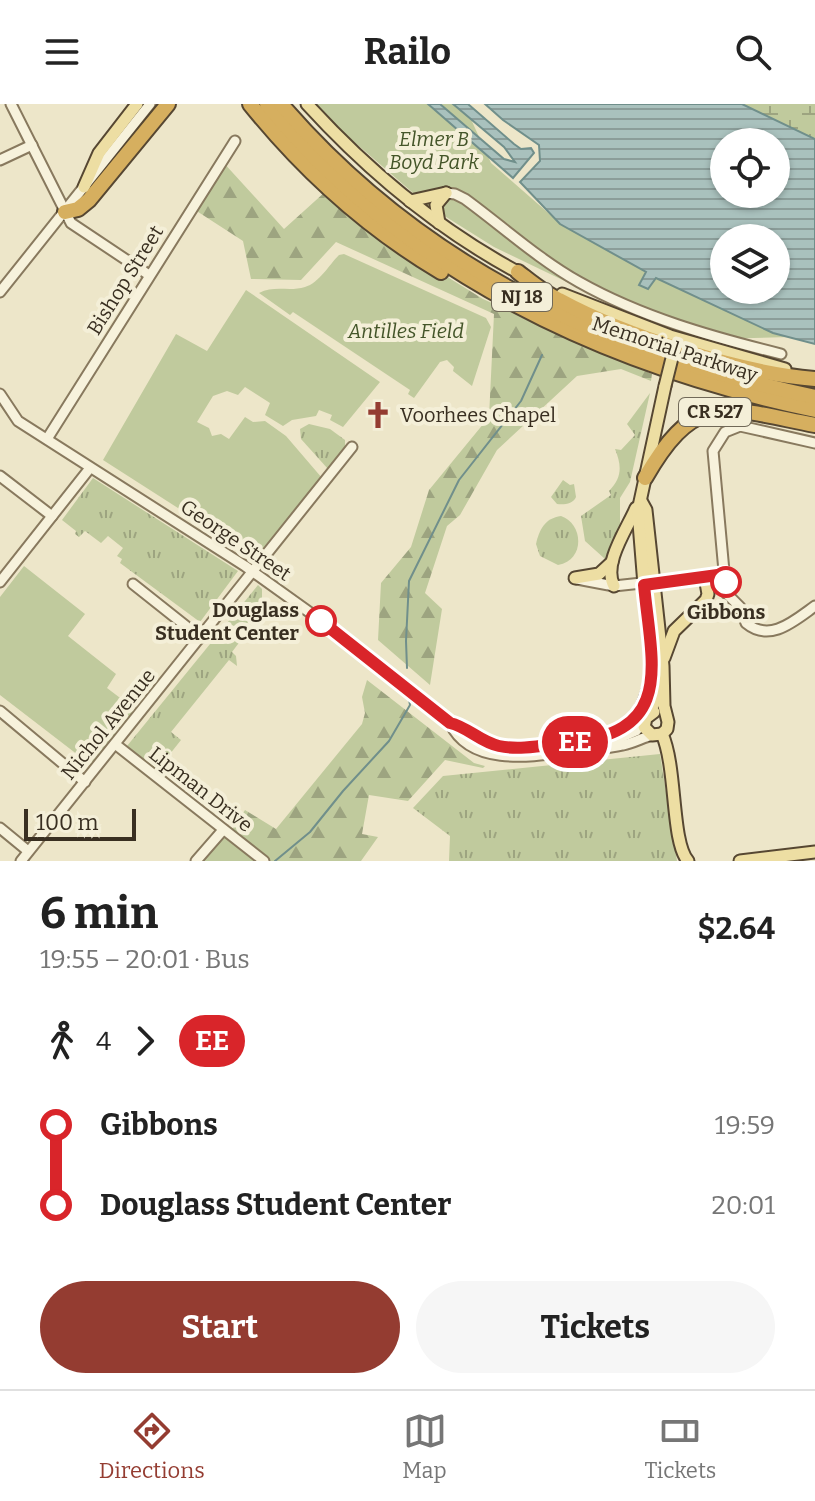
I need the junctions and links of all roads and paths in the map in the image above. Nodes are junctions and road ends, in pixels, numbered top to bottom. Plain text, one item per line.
1 (11, 104) edge
2 (137, 104) edge
3 (150, 104) edge
4 (168, 104) edge
5 (250, 104) edge
6 (267, 104) edge
7 (281, 104) edge
8 (307, 104) edge
9 (235, 141) dead end
10 (32, 145) junction
11 (0, 160) edge
12 (84, 187) junction
13 (446, 193) junction
14 (410, 201) junction
15 (65, 212) junction
16 (439, 223) junction
17 (518, 272) junction
18 (149, 275) junction
19 (0, 292) edge
20 (578, 338) junction
21 (675, 348) junction
22 (781, 354) dead end
23 (815, 378) edge
24 (0, 394) edge
25 (815, 397) edge
26 (815, 410) edge
27 (815, 425) edge
28 (47, 439) junction
29 (815, 443) edge
30 (352, 447) dead end
31 (90, 468) junction
32 (0, 476) edge
33 (645, 478) junction
34 (641, 501) junction
35 (52, 516) junction
36 (612, 561) junction
37 (253, 572) junction
38 (725, 574) junction
39 (705, 577) junction
40 (572, 578) joint
41 (0, 582) edge
42 (133, 584) dead end
43 (648, 584) junction
44 (614, 586) junction
45 (726, 593) junction
46 (706, 600) junction
47 (815, 606) edge
48 (201, 638) junction
49 (658, 668) junction
50 (0, 711) edge
51 (665, 716) junction
52 (646, 718) junction
53 (450, 723) junction
54 (657, 735) junction
55 (592, 740) junction
56 (115, 744) junction
57 (85, 782) junction
58 (0, 828) edge
59 (223, 830) junction
60 (28, 851) junction
61 (815, 852) edge
62 (21, 861) edge
63 (196, 861) edge
64 (264, 861) edge
65 (688, 861) edge
66 (740, 861) edge

1 - 10 street
2 - 12 main road
3 - 12 street
4 - 15 highway
5 - 20 highway
6 - 20 highway, Memorial Parkway / NJ 18
7 - 25 highway, Memorial Parkway / NJ 18
8 - 14 main road
9 - 18 street, Bishop Street
10 - 11 street
10 - 15 street
12 - 15 street
13 - 14 main road
13 - 16 main road
13 - 22 street
14 - 16 main road
15 - 18 street
15 - 19 street
16 - 17 main road
17 - 21 highway
17 - 23 main road
18 - 28 street, Bishop Street
20 - 26 highway, Memorial Parkway / NJ 18
21 - 23 highway, CR 527
21 - 33 main road, bridge
24 - 28 street, George Street
27 - 33 highway, CR 527
28 - 31 street, George Street
29 - 38 street
30 - 37 street, Nichol Avenue
31 - 35 street
31 - 37 street, George Street
32 - 35 street
33 - 34 main road
34 - 36 main road
34 - 43 main road
35 - 41 street
36 - 40 main road
36 - 44 main road
37 - 48 street, Nichol Avenue
37 - 53 street, George Street
38 - 39 street
38 - 45 street
39 - 43 street
39 - 46 main road
40 - 44 street
42 - 48 street
43 - 44 street
43 - 49 main road
45 - 46 street
45 - 47 street
46 - 49 main road
48 - 56 street, Nichol Avenue
49 - 51 main road
49 - 52 main road
49 - 55 main road
50 - 57 street
51 - 52 main road
51 - 54 main road
52 - 54 main road
52 - 55 street, George Street
53 - 54 street, George Street
53 - 55 street, George Street
54 - 65 main road
56 - 57 street, Nichol Avenue
56 - 59 street, Lipman Drive
57 - 60 street, Nichol Avenue
58 - 60 street
59 - 63 street
59 - 64 street, Lipman Drive
60 - 62 street, Nichol Avenue
61 - 66 main road

